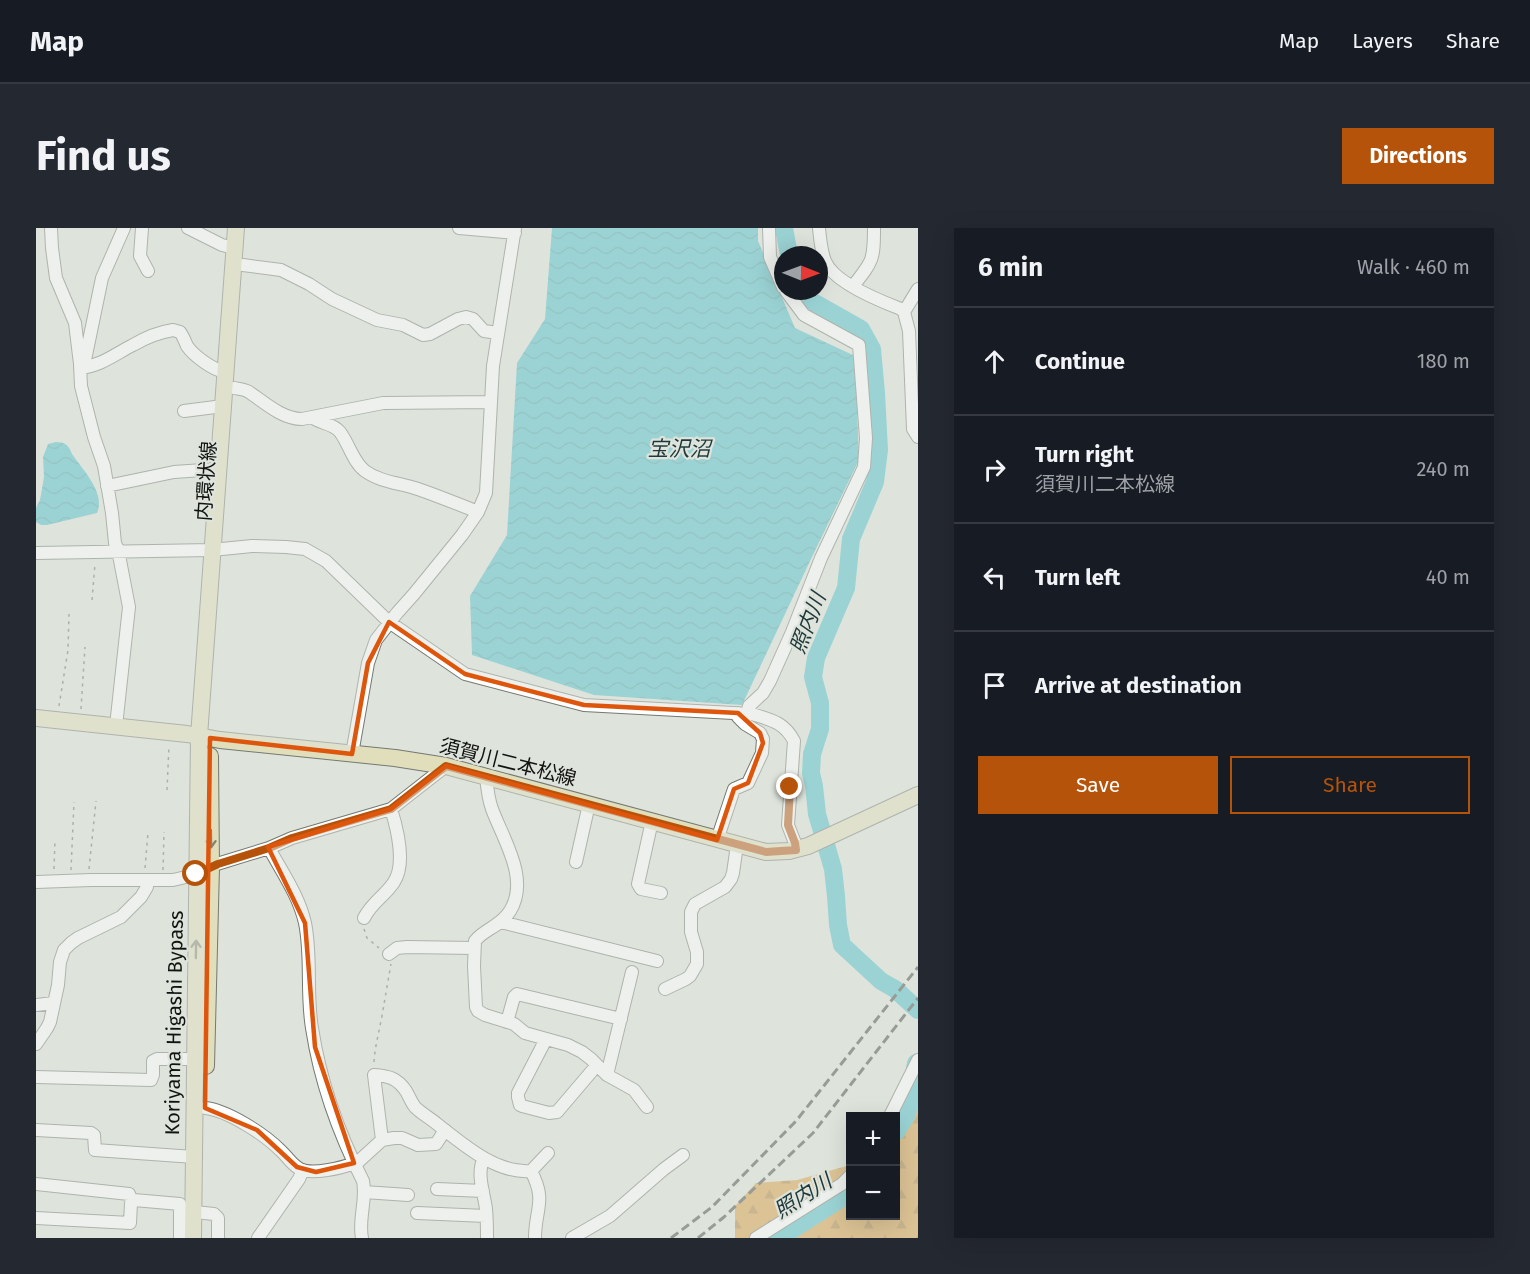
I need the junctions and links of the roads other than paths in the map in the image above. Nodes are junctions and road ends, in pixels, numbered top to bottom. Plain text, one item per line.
1 (51, 228) edge
2 (124, 228) edge
3 (142, 228) edge
4 (188, 228) edge
5 (236, 228) edge
6 (245, 228) edge
7 (459, 228) edge
8 (769, 228) edge
9 (819, 228) edge
10 (874, 228) edge
11 (515, 231) edge
12 (234, 248) junction
13 (243, 265) junction
14 (774, 266) edge
15 (148, 271) dead end
16 (853, 286) junction
17 (918, 289) edge
18 (793, 300) edge
19 (904, 312) junction
20 (498, 333) junction
21 (80, 366) junction
22 (225, 372) junction
23 (234, 388) junction
24 (491, 402) junction
25 (223, 406) junction
26 (184, 411) dead end
27 (312, 417) junction
28 (918, 437) edge
29 (218, 469) junction
30 (107, 486) junction
31 (478, 512) junction
32 (217, 549) junction
33 (118, 550) junction
34 (36, 552) edge
35 (389, 622) junction
36 (742, 714) junction
37 (36, 718) edge
38 (116, 726) junction
39 (205, 737) junction
40 (352, 754) junction
41 (446, 766) junction
42 (486, 776) junction
43 (918, 795) edge
44 (588, 804) junction
45 (391, 809) junction
46 (652, 821) junction
47 (717, 840) junction
48 (737, 845) junction
49 (269, 848) junction
50 (802, 848) junction
51 (576, 862) dead end
52 (204, 871) junction
53 (145, 881) junction
54 (36, 882) edge
55 (661, 893) dead end
56 (364, 918) road end
57 (501, 922) junction
58 (474, 948) junction
59 (389, 954) road end
60 (657, 962) dead end
61 (632, 972) dead end
62 (665, 989) dead end
63 (54, 1003) junction
64 (36, 1005) edge
65 (621, 1019) junction
66 (507, 1022) junction
67 (546, 1039) junction
68 (36, 1044) edge
69 (195, 1059) junction
70 (918, 1060) edge
71 (597, 1065) junction
72 (607, 1075) junction
73 (36, 1077) edge
74 (647, 1107) dead end
75 (205, 1108) junction
76 (892, 1112) edge
77 (36, 1130) edge
78 (445, 1130) junction
79 (382, 1140) junction
80 (548, 1153) dead end
81 (683, 1155) dead end
82 (194, 1157) junction
83 (484, 1158) junction
84 (354, 1164) junction
85 (303, 1170) junction
86 (531, 1171) junction
87 (846, 1180) edge
88 (36, 1184) edge
89 (437, 1189) dead end
90 (483, 1191) junction
91 (364, 1192) junction
92 (408, 1195) dead end
93 (132, 1201) junction
94 (192, 1212) junction
95 (417, 1213) dead end
96 (486, 1216) junction
97 (36, 1218) edge
98 (180, 1238) edge
99 (193, 1238) edge
100 (203, 1238) edge
101 (218, 1238) edge
102 (258, 1238) edge
103 (362, 1238) edge
104 (487, 1238) edge
105 (535, 1238) edge
106 (572, 1238) edge
107 (756, 1238) edge

1 - 21 street
2 - 21 street
3 - 15 street
4 - 12 street
5 - 12 main road, 内環状線
6 - 13 main road, 内環状線
7 - 11 street
8 - 14 street
9 - 16 street
10 - 16 street
11 - 20 street
12 - 22 main road, 内環状線
13 - 20 street
13 - 23 main road, 内環状線
16 - 19 street
17 - 19 street
18 - 36 street
19 - 28 street
20 - 24 street
21 - 22 street
21 - 30 street
22 - 25 main road, 内環状線
23 - 27 street
23 - 32 main road, 内環状線
24 - 27 street
24 - 31 street
25 - 26 street
25 - 29 main road, 内環状線
27 - 31 street
29 - 30 street
29 - 32 main road, 内環状線
30 - 33 street
31 - 35 street
32 - 33 street
32 - 35 street
32 - 39 main road, 内環状線
33 - 34 street
33 - 38 street
35 - 36 street
35 - 40 street
36 - 47 street
36 - 50 street
37 - 38 main road, 須賀川二本松線
38 - 39 main road, 須賀川二本松線
39 - 40 main road, 須賀川二本松線
39 - 52 main road, Koriyama Higashi Bypass
40 - 41 main road, 須賀川二本松線
41 - 42 main road, 須賀川二本松線
41 - 45 street
42 - 44 main road, 須賀川二本松線
42 - 57 street
43 - 50 main road, 須賀川二本松線
44 - 46 main road, 須賀川二本松線
44 - 51 street
45 - 49 street
45 - 56 street
46 - 47 main road, 須賀川二本松線
46 - 55 street
47 - 48 main road, 須賀川二本松線
48 - 50 main road, 須賀川二本松線
48 - 62 street
49 - 52 street
49 - 84 street
52 - 53 street
69 -> 52 main road, Koriyama Higashi Bypass
52 - 75 main road, Koriyama Higashi Bypass
53 - 54 street
53 - 63 street
57 - 58 street
57 - 60 street
58 - 59 street
58 - 66 street
61 - 65 street
63 - 64 street
63 - 68 street
65 - 66 street
65 - 72 street
66 - 67 street
67 - 71 street
67 - 71 street
69 - 73 street
69 - 82 main road, Koriyama Higashi Bypass
70 - 76 street
71 - 72 street
72 - 74 street
75 - 85 street
75 - 94 main road, Koriyama Higashi Bypass
77 - 82 street
78 - 79 street
78 - 79 street
78 - 83 street
79 - 84 street
80 - 86 street
81 - 106 street
82 - 94 main road, Koriyama Higashi Bypass
83 - 86 street
83 - 90 street
84 - 85 street
84 - 91 street
85 - 102 street
86 - 105 street
87 - 107 street
88 - 93 street
89 - 90 street
90 - 96 street
91 - 92 street
91 - 103 street
93 - 94 street
93 - 97 street
94 - 98 street
94 - 99 main road, Koriyama Higashi Bypass
94 - 100 main road, Koriyama Higashi Bypass
94 - 101 street
95 - 96 street
96 - 104 street

